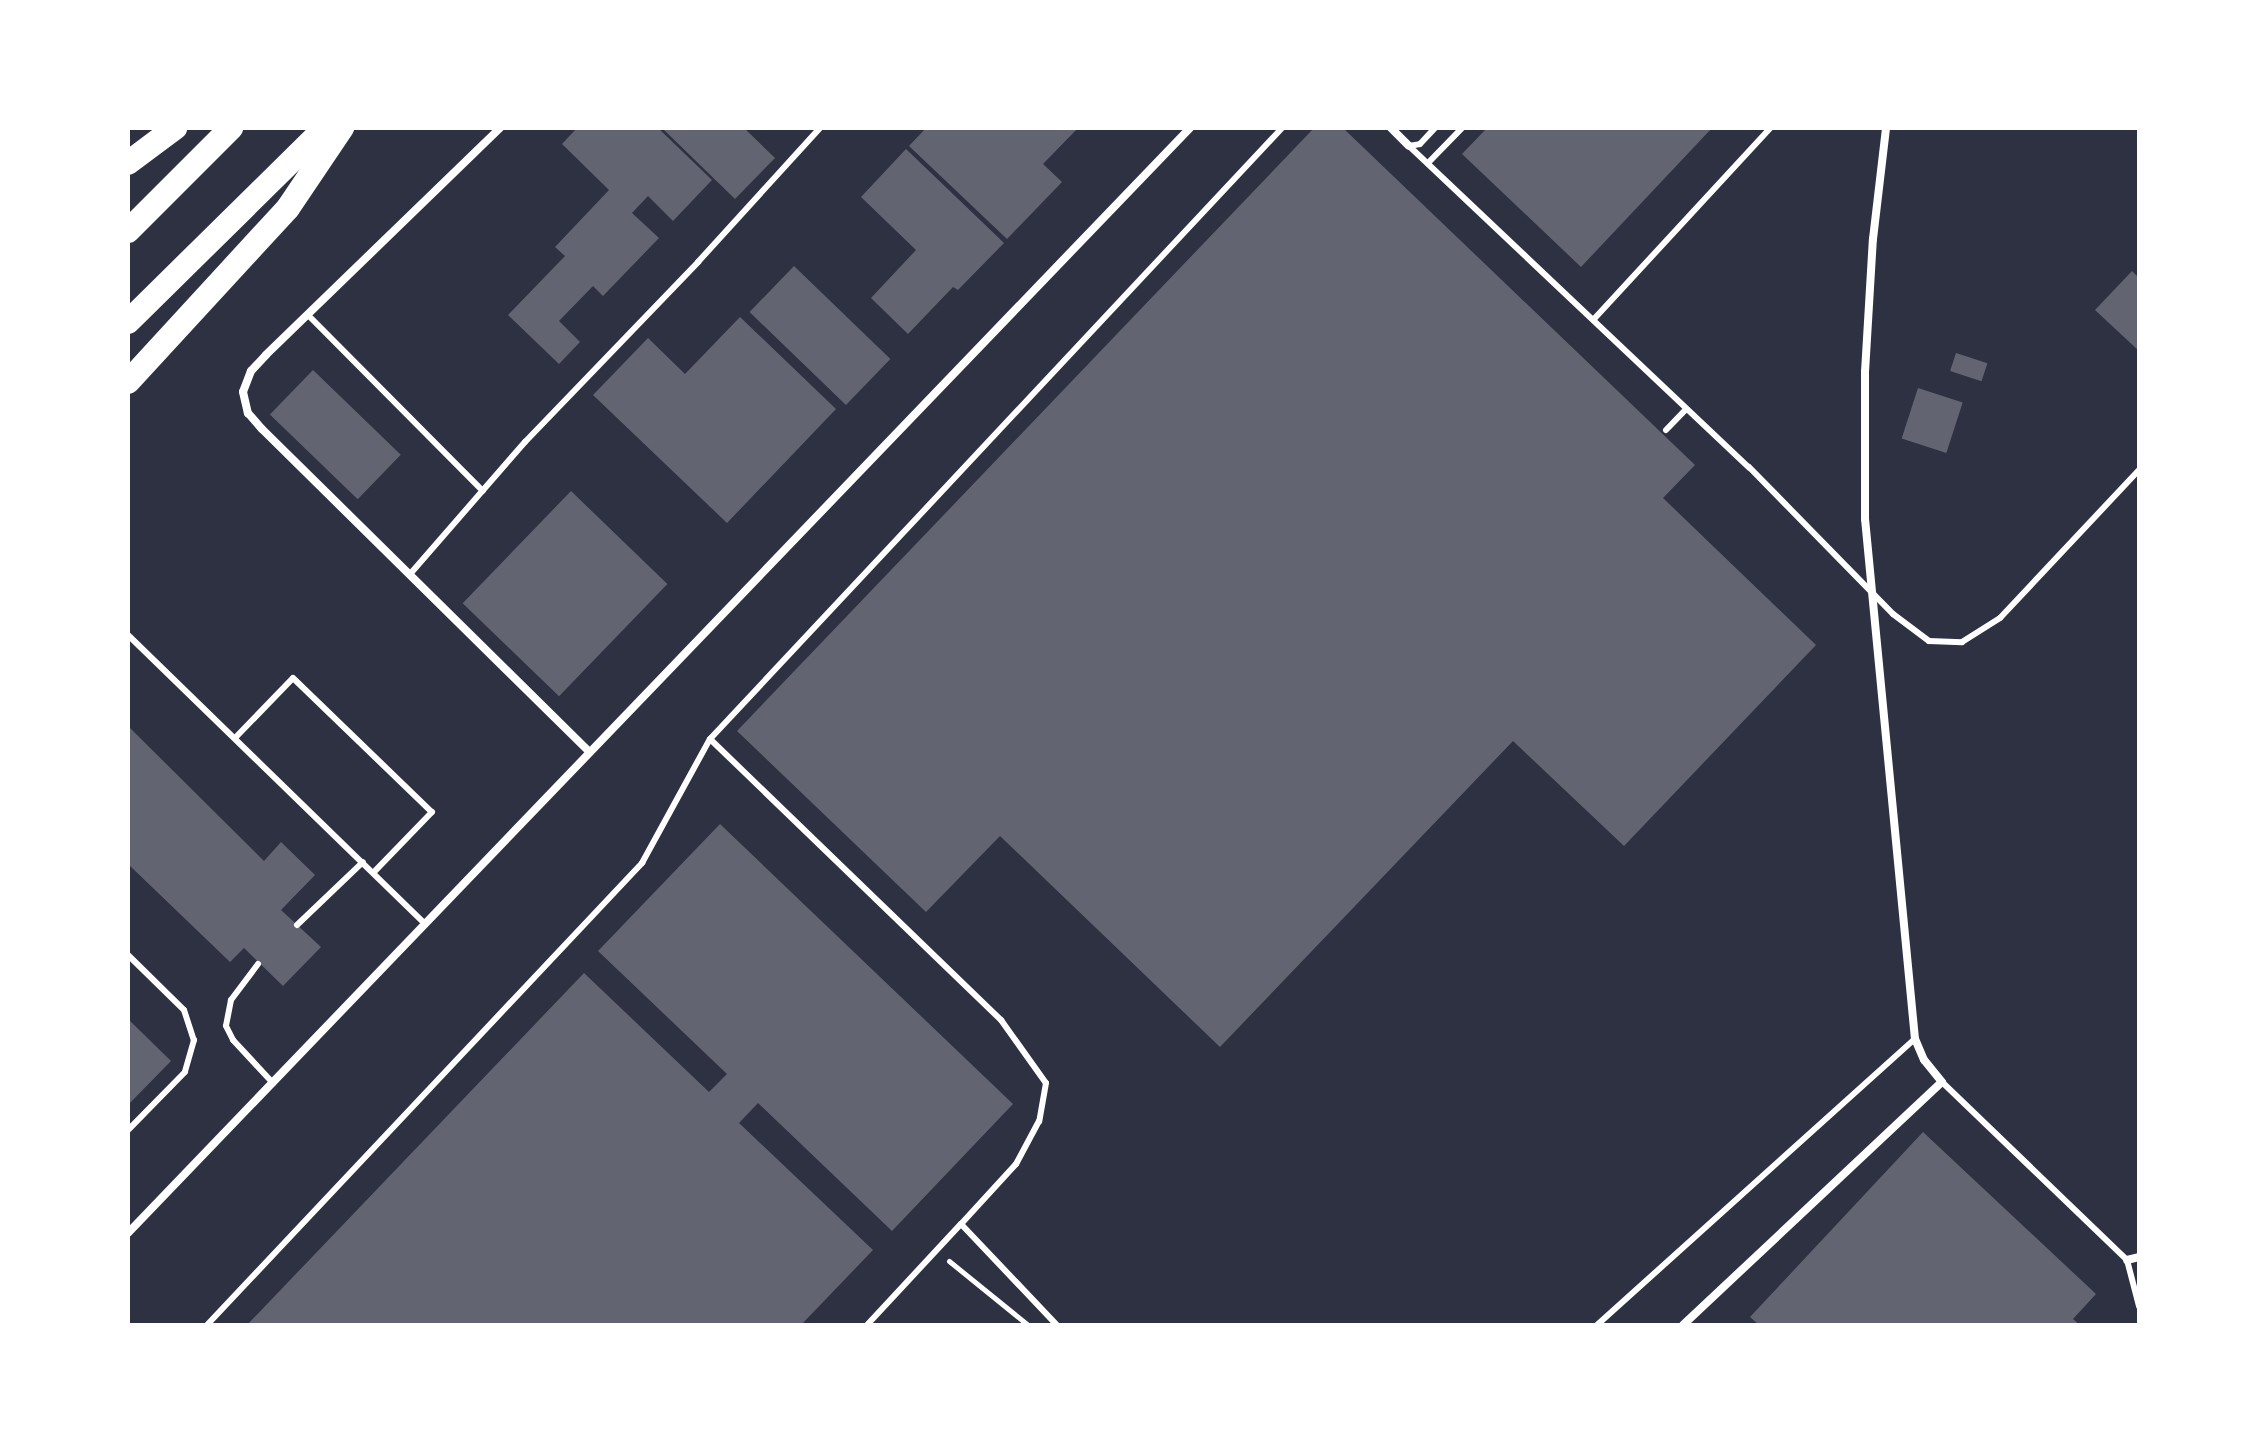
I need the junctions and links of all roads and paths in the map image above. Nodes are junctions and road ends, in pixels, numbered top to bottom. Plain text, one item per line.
1 (175, 128) edge
2 (231, 128) edge
3 (325, 128) edge
4 (342, 128) edge
5 (500, 128) edge
6 (820, 128) edge
7 (1190, 128) edge
8 (1282, 128) edge
9 (1391, 128) edge
10 (1435, 128) edge
11 (1462, 128) edge
12 (1770, 128) edge
13 (1886, 128) edge
14 (1409, 146) junction
15 (128, 163) edge
16 (1428, 163) junction
17 (128, 231) edge
18 (308, 315) junction
19 (1594, 319) junction
20 (128, 322) edge
21 (128, 382) edge
22 (1686, 409) junction
23 (1666, 430) dead end
24 (2139, 470) edge
25 (483, 491) junction
26 (411, 573) junction
27 (1873, 594) junction
28 (128, 635) edge
29 (235, 738) junction
30 (710, 739) junction
31 (590, 752) junction
32 (363, 862) junction
33 (374, 872) junction
34 (425, 924) junction
35 (297, 925) dead end
36 (128, 955) edge
37 (258, 964) dead end
38 (1915, 1039) junction
39 (1942, 1082) junction
40 (273, 1083) junction
41 (128, 1130) edge
42 (961, 1224) junction
43 (128, 1233) edge
44 (936, 1251) junction
45 (2139, 1257) edge
46 (2127, 1260) junction
47 (2139, 1306) edge
48 (207, 1325) edge
49 (867, 1325) edge
50 (1028, 1325) edge
51 (1057, 1325) edge
52 (1597, 1325) edge
53 (1683, 1325) edge

1 - 15 highway
2 - 17 highway
3 - 20 highway
4 - 21 highway
5 - 18 street
6 - 25 lane
7 - 31 street
8 - 30 lane
9 - 14 street
10 - 14 lane
11 - 16 lane
12 - 19 lane
13 - 27 street
14 - 16 lane
16 - 19 lane
18 - 25 lane
18 - 26 street
19 - 22 lane
22 - 23 lane
22 - 27 lane
24 - 27 lane
25 - 26 lane
26 - 31 street
27 - 38 street
28 - 29 lane
29 - 32 lane
29 - 33 lane
30 - 42 lane
30 - 48 lane
31 - 34 street
32 - 33 lane
32 - 35 lane
33 - 34 lane
34 - 40 street
36 - 41 lane
37 - 40 lane
38 - 39 street
38 - 52 lane
39 - 46 lane
39 - 53 street
40 - 43 street
42 - 44 lane
42 - 51 lane
44 - 49 lane
44 - 50 path
45 - 46 street
46 - 47 lane

